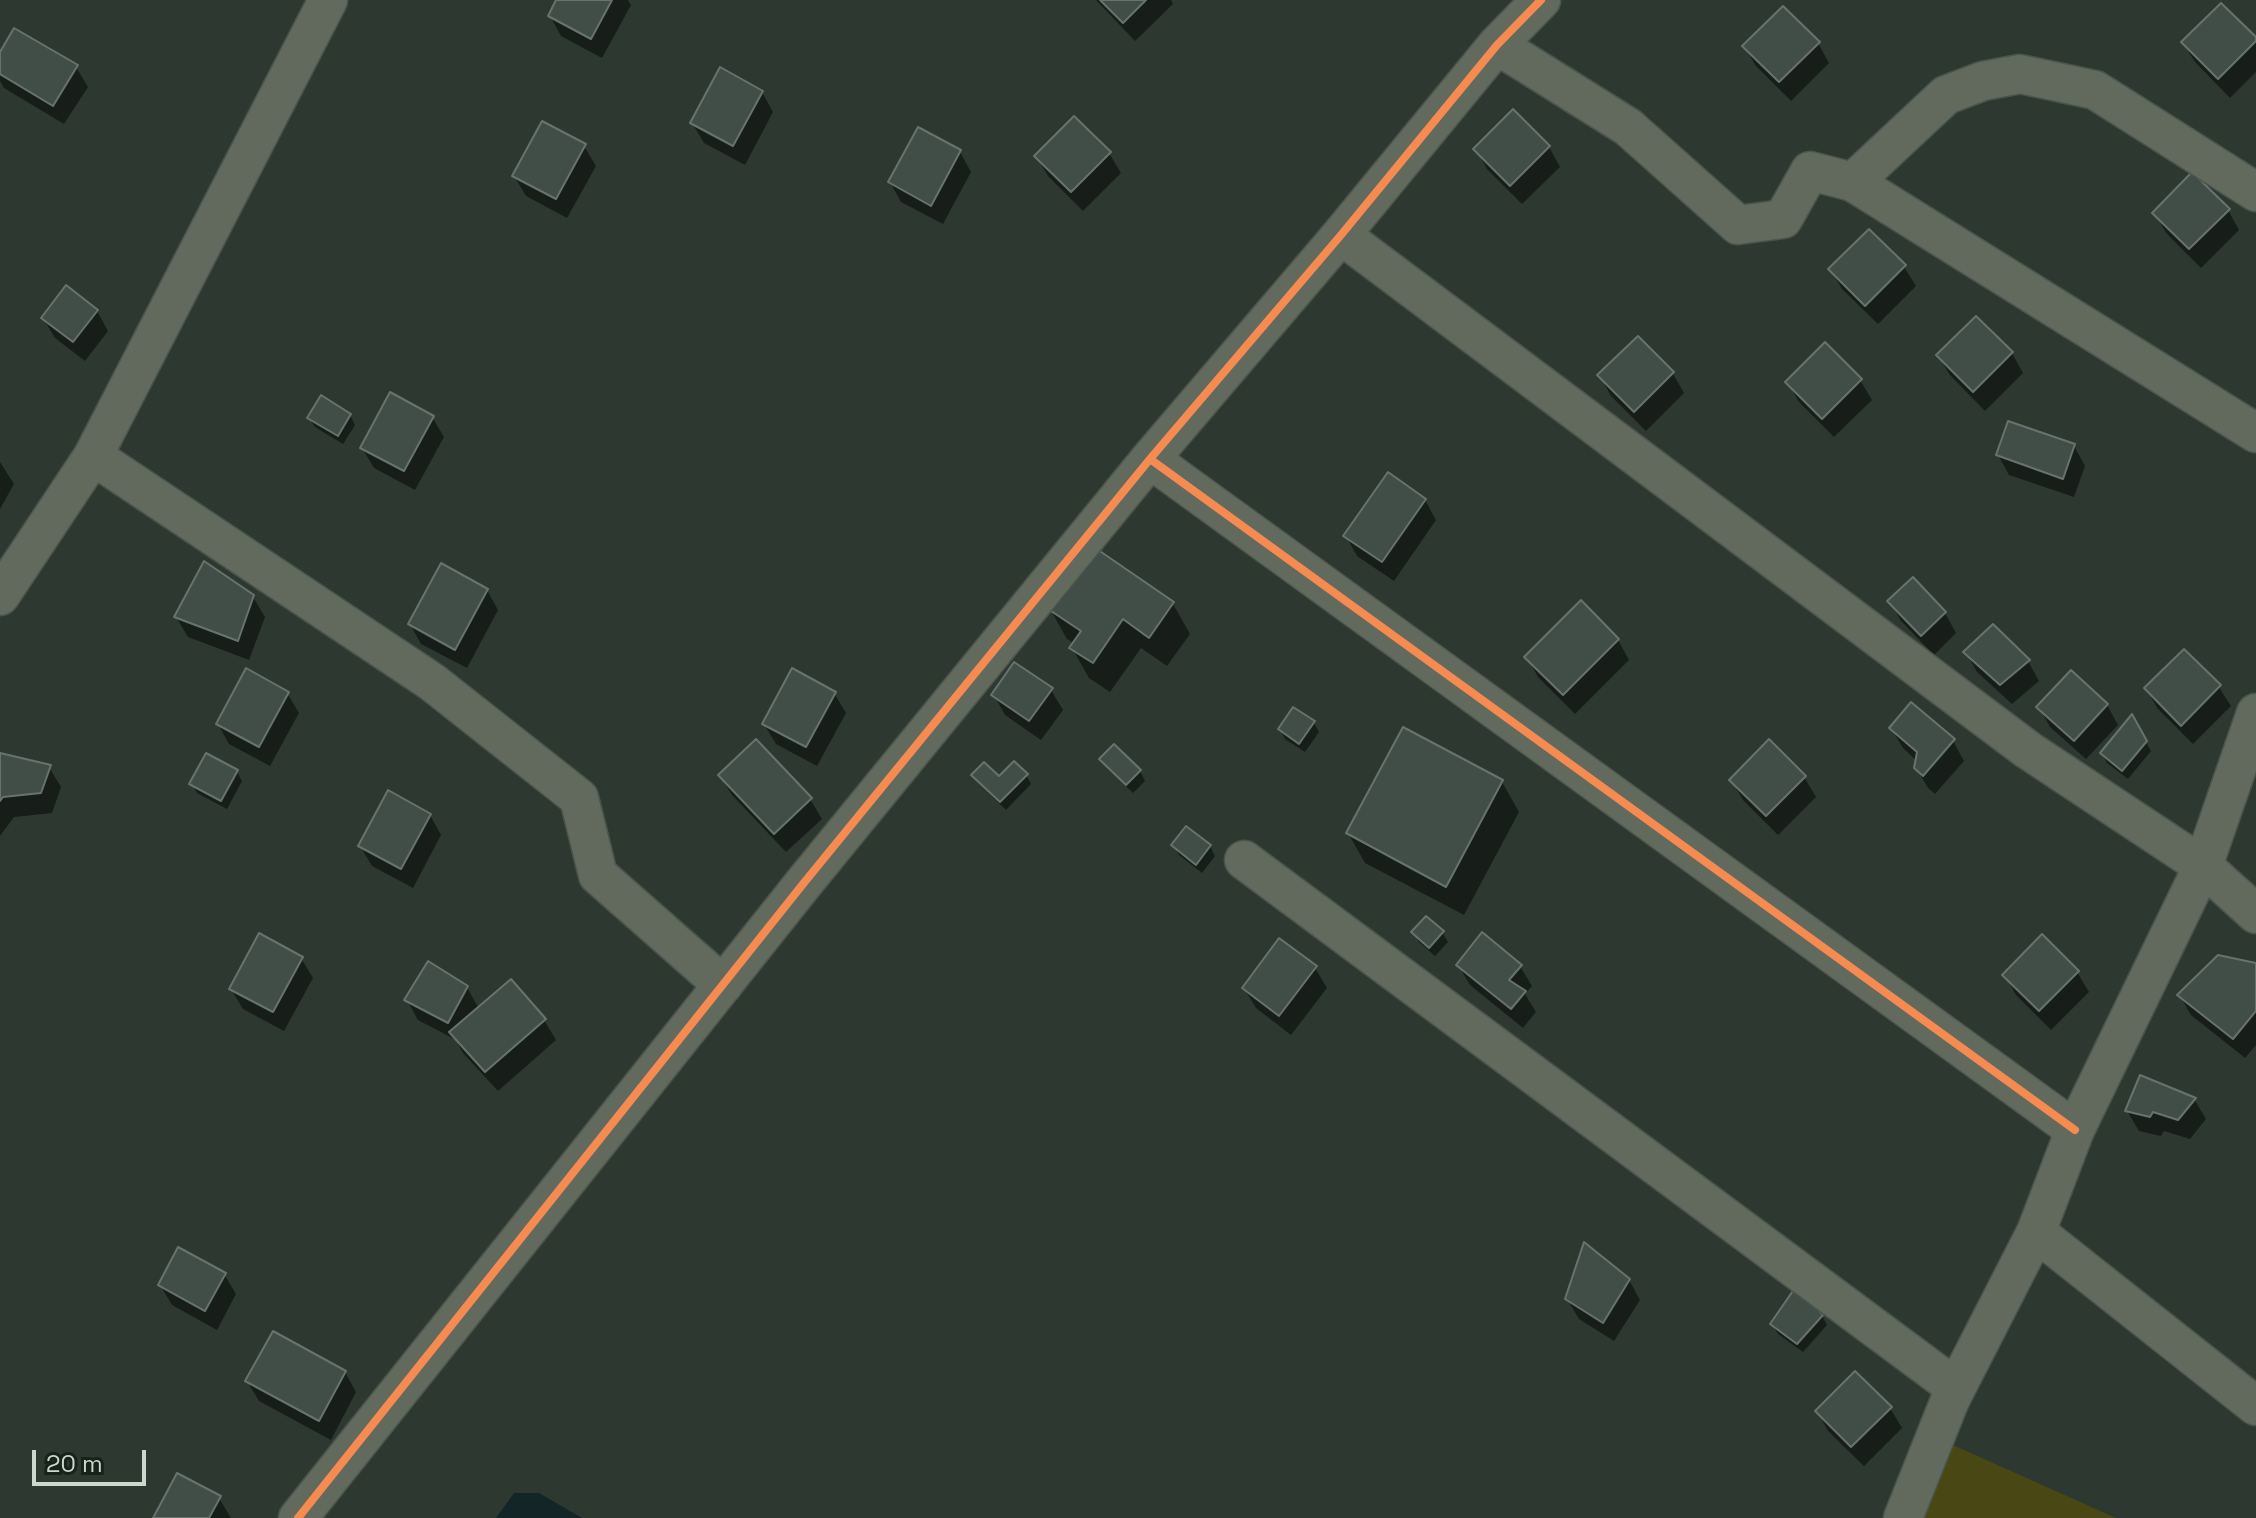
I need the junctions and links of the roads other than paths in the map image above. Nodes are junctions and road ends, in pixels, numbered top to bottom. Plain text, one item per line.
1 (328, 0) edge
2 (1541, 0) edge
3 (1497, 45) junction
4 (1853, 182) junction
5 (2256, 192) edge
6 (1341, 235) junction
7 (2256, 433) edge
8 (93, 456) junction
9 (1150, 459) junction
10 (0, 596) edge
11 (2256, 713) edge
12 (1244, 860) dead end
13 (2203, 866) junction
14 (2256, 914) edge
15 (723, 985) junction
16 (2075, 1130) junction
17 (2036, 1232) junction
18 (1956, 1388) junction
19 (2256, 1406) edge
20 (298, 1518) edge
21 (1903, 1518) edge

1 - 8 street
2 - 3 street
3 - 4 street
3 - 6 street
4 - 5 street
4 - 7 street
6 - 9 street
6 - 13 street
8 - 10 street
8 - 15 street
9 - 15 street
9 - 16 street
11 - 13 street
12 - 18 street
13 - 14 street
13 - 16 street
15 - 20 street
16 - 17 street
17 - 18 street
17 - 19 street
18 - 21 street

